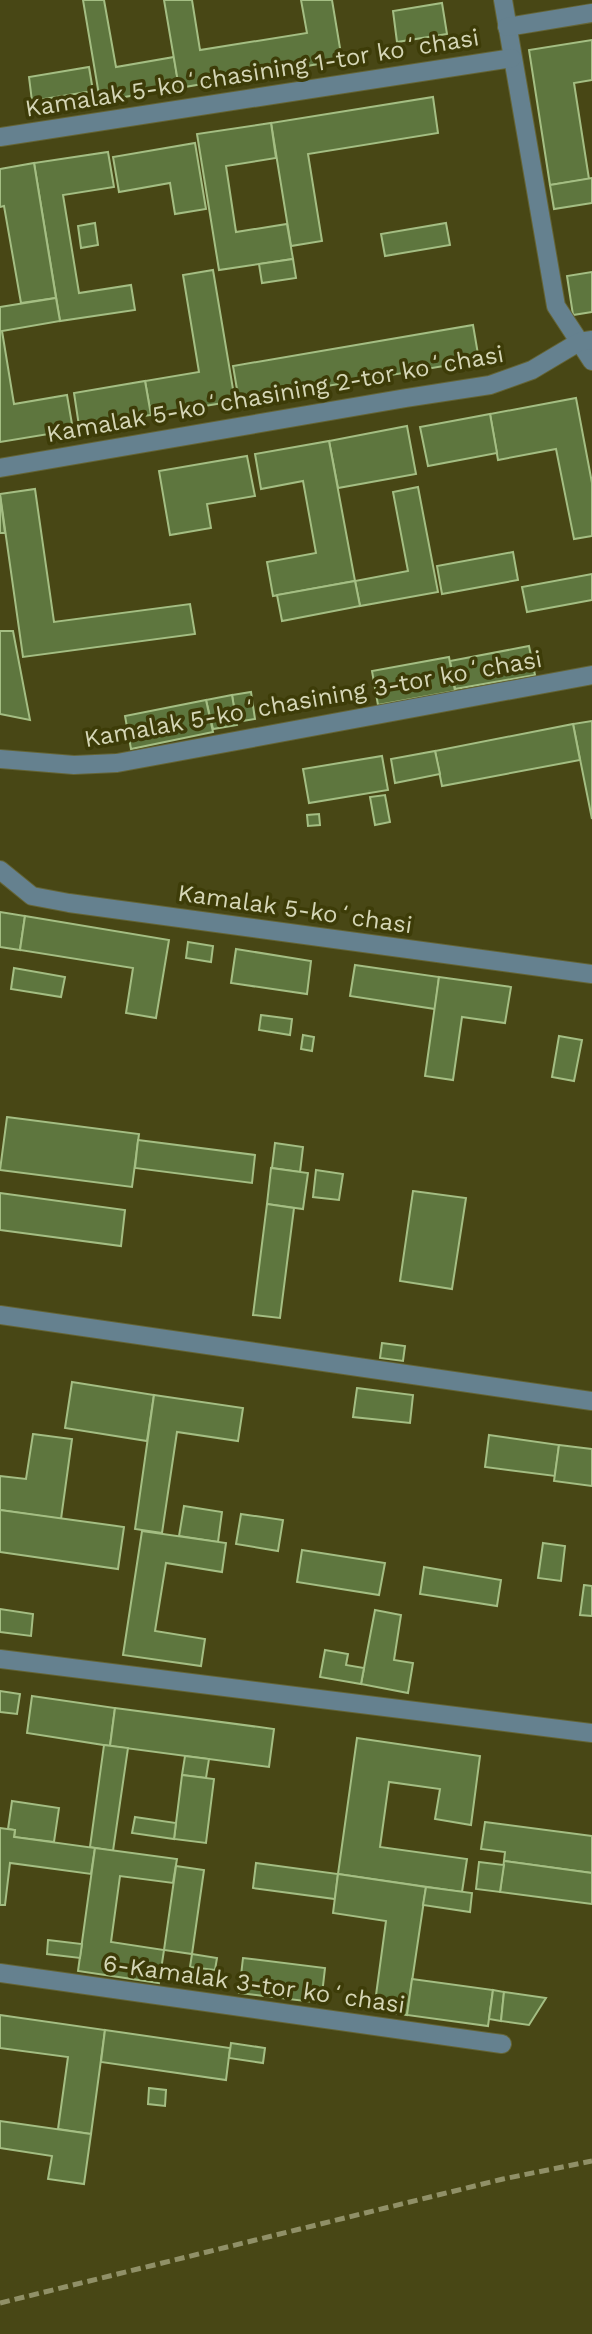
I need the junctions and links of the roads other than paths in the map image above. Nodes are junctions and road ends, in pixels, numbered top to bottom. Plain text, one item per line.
1 (503, 0) edge
2 (592, 13) edge
3 (507, 27) junction
4 (512, 58) junction
5 (0, 137) edge
6 (586, 341) edge
7 (592, 361) edge
8 (0, 468) edge
9 (592, 675) edge
10 (0, 759) edge
11 (0, 870) edge
12 (592, 974) edge
13 (0, 1315) edge
14 (592, 1401) edge
15 (0, 1659) edge
16 (592, 1733) edge
17 (0, 1973) edge
18 (502, 2044) dead end

1 - 3 street
2 - 3 street, Kamalak 5-koʻchasining 1-tor koʻchasi
3 - 4 street
4 - 5 street, Kamalak 5-koʻchasining 1-tor koʻchasi
4 - 6 street
6 - 7 street
6 - 8 street, Kamalak 5-koʻchasining 2-tor koʻchasi
9 - 10 street, Kamalak 5-koʻchasining 3-tor koʻchasi
11 - 12 street, Kamalak 5-koʻchasi
13 - 14 street
15 - 16 street
17 - 18 street, 6-Kamalak 3-tor koʻchasi

